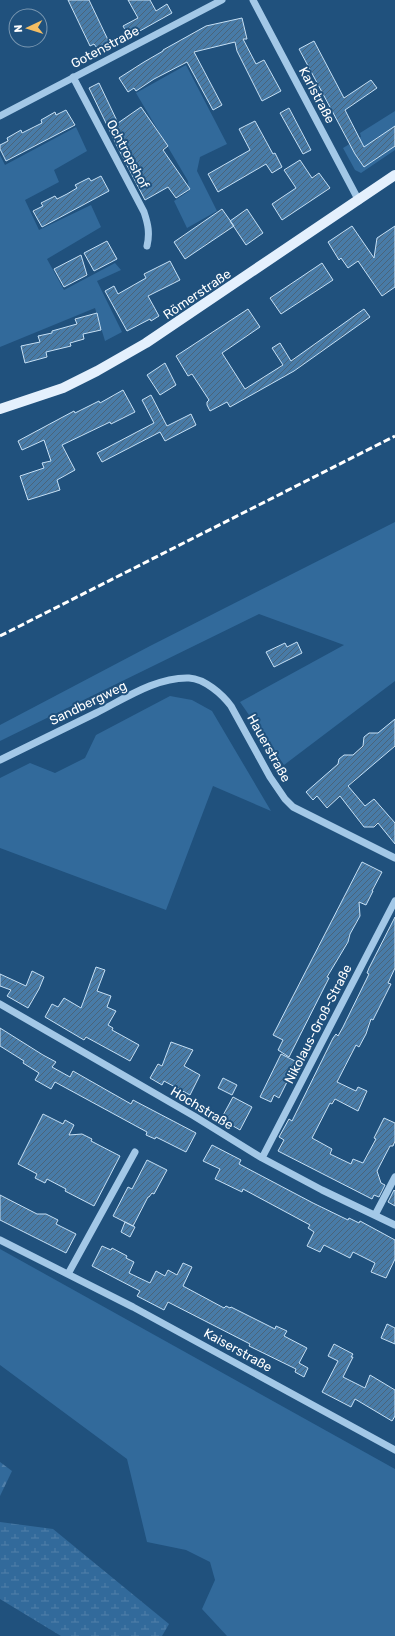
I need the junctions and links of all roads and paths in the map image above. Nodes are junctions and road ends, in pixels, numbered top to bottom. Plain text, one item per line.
1 (222, 0) edge
2 (253, 0) edge
3 (73, 77) junction
4 (0, 116) edge
5 (395, 176) edge
6 (359, 201) junction
7 (147, 246) dead end
8 (0, 409) edge
9 (190, 678) joint
10 (0, 760) edge
11 (395, 858) edge
12 (395, 901) edge
13 (0, 1004) edge
14 (135, 1152) dead end
15 (262, 1158) junction
16 (395, 1177) edge
17 (375, 1215) junction
18 (395, 1225) edge
19 (0, 1240) edge
20 (68, 1274) junction
21 (395, 1450) edge

1 - 3 street, Gotenstraße
2 - 6 street, Karlstraße
3 - 4 street, Gotenstraße
3 - 7 street, Ochtropshof
5 - 6 main road, Römerstraße
6 - 8 main road, Römerstraße
9 - 10 street, Sandbergweg
9 - 11 street, Hauerstraße
12 - 15 street, Nikolaus-Groß-Straße
13 - 15 street, Hochstraße
14 - 20 street
15 - 17 street, Hochstraße
16 - 17 street
17 - 18 street, Hochstraße
19 - 20 street, Kaiserstraße
20 - 21 street, Kaiserstraße

